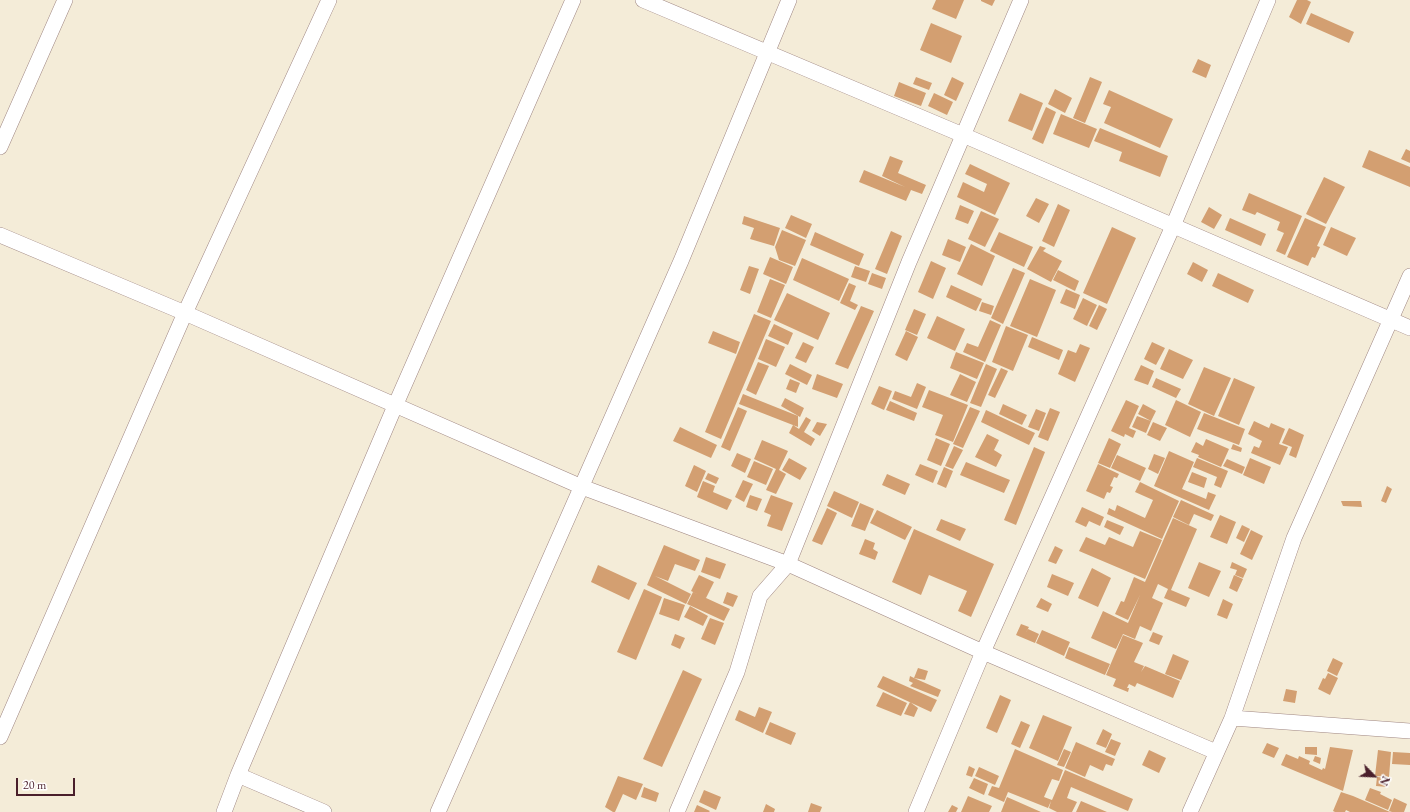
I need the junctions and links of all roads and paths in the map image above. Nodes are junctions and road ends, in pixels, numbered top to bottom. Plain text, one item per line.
1 (65, 0) edge
2 (328, 0) edge
3 (573, 0) edge
4 (643, 0) edge
5 (789, 0) edge
6 (1021, 0) edge
7 (1268, 0) edge
8 (767, 53) junction
9 (963, 135) junction
10 (0, 147) edge
11 (1173, 226) junction
12 (0, 235) edge
13 (1410, 276) edge
14 (185, 313) junction
15 (1390, 319) junction
16 (1410, 328) edge
17 (395, 406) junction
18 (582, 487) junction
19 (788, 564) junction
20 (983, 652) junction
21 (1232, 718) junction
22 (1410, 731) edge
23 (0, 737) edge
24 (1216, 752) junction
25 (238, 775) junction
26 (224, 812) edge
27 (324, 812) edge
28 (438, 812) edge
29 (677, 812) edge
30 (916, 812) edge
31 (1190, 812) edge

1 - 10 street
2 - 14 street
3 - 17 street
4 - 8 street
5 - 8 street
6 - 9 street
7 - 11 street
8 - 9 street
8 - 18 street
9 - 11 street
9 - 19 street
11 - 15 street
11 - 20 street
12 - 14 street
13 - 15 street
14 - 17 street
14 - 23 street
15 - 16 street
15 - 21 street
17 - 18 street
17 - 25 street
18 - 19 street
18 - 28 street
19 - 20 street
19 - 29 street
20 - 24 street
20 - 30 street
21 - 22 street
21 - 24 street
24 - 31 street
25 - 26 street
25 - 27 street

